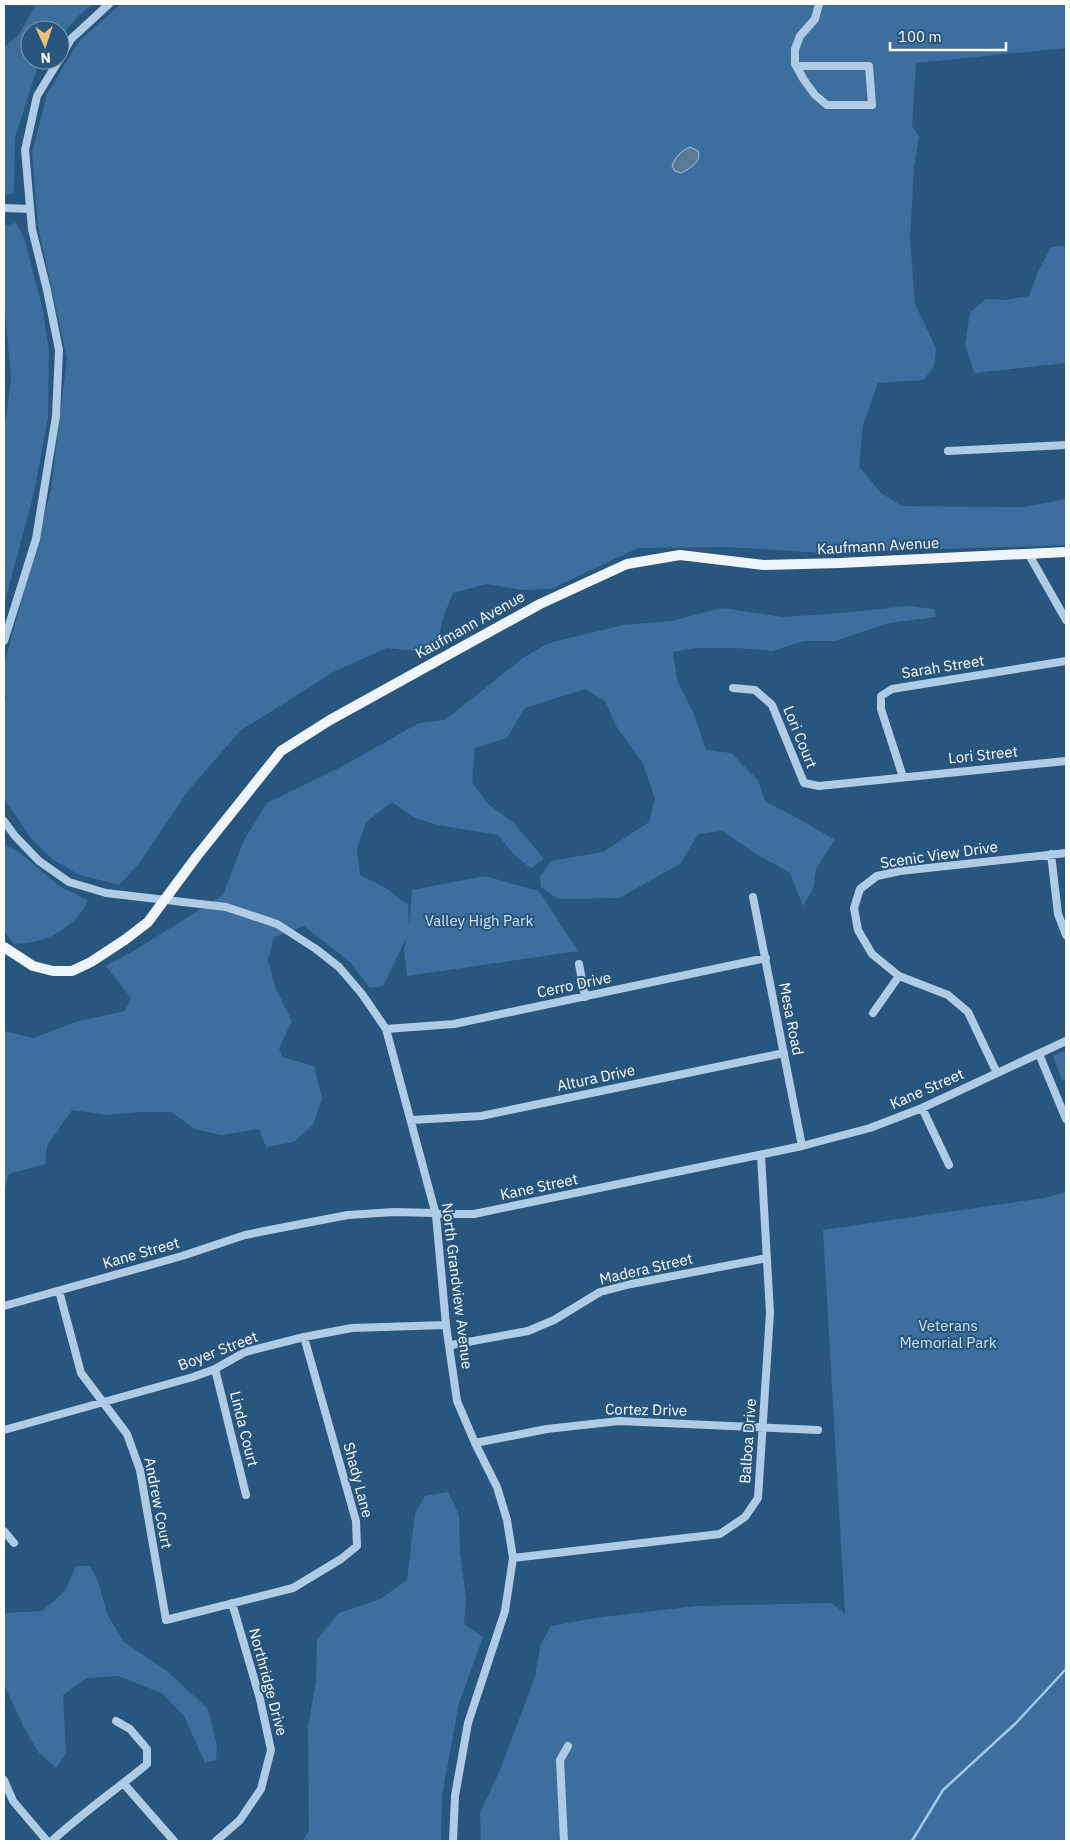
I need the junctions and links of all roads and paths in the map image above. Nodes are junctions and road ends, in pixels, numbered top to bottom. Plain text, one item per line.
1 (109, 4) edge
2 (819, 4) edge
3 (70, 41) edge
4 (796, 66) junction
5 (52, 70) edge
6 (4, 208) edge
7 (30, 209) junction
8 (1066, 445) edge
9 (948, 451) dead end
10 (1066, 552) edge
11 (1028, 553) junction
12 (1066, 620) edge
13 (4, 641) edge
14 (1066, 661) edge
15 (733, 688) dead end
16 (1066, 761) edge
17 (903, 777) junction
18 (4, 821) edge
19 (1066, 853) edge
20 (1051, 854) junction
21 (753, 897) dead end
22 (163, 901) junction
23 (1066, 935) edge
24 (4, 947) edge
25 (766, 958) junction
26 (579, 964) dead end
27 (899, 976) junction
28 (585, 997) junction
29 (873, 1012) dead end
30 (386, 1029) junction
31 (1066, 1041) edge
32 (784, 1052) junction
33 (1039, 1054) junction
34 (997, 1073) junction
35 (922, 1108) junction
36 (1066, 1119) edge
37 (412, 1120) junction
38 (802, 1146) junction
39 (761, 1155) junction
40 (949, 1165) dead end
41 (436, 1215) junction
42 (768, 1258) junction
43 (59, 1290) junction
44 (4, 1306) edge
45 (446, 1324) junction
46 (304, 1337) junction
47 (451, 1345) junction
48 (215, 1369) junction
49 (102, 1402) junction
50 (762, 1428) junction
51 (4, 1430) edge
52 (818, 1430) dead end
53 (475, 1443) junction
54 (246, 1495) dead end
55 (4, 1531) edge
56 (14, 1543) dead end
57 (513, 1558) junction
58 (232, 1603) junction
59 (166, 1620) joint
60 (116, 1721) dead end
61 (568, 1746) dead end
62 (4, 1780) edge
63 (124, 1784) junction
64 (47, 1841) edge
65 (52, 1841) edge
66 (174, 1841) edge
67 (216, 1841) edge
68 (453, 1841) edge
69 (564, 1841) edge

1 - 3 street
2 - 4 street
4 - 4 street
5 - 7 street
6 - 7 street
7 - 13 street
8 - 9 street
10 - 11 main road, Kaufmann Avenue
11 - 12 street
11 - 22 main road, Kaufmann Avenue
14 - 17 street, Sarah Street
15 - 17 street, Lori Court
16 - 17 street, Lori Street
18 - 22 street, North Grandview Avenue
19 - 20 street, Scenic View Drive
20 - 23 street
20 - 27 street, Scenic View Drive
21 - 25 street, Mesa Road
22 - 24 main road, Kaufmann Avenue
22 - 30 street, North Grandview Avenue
25 - 28 street, Cerro Drive
25 - 32 street, Mesa Road
26 - 28 street
27 - 29 street
27 - 34 street, Scenic View Drive
28 - 30 street, Cerro Drive
30 - 37 street, North Grandview Avenue
31 - 33 street, Kane Street
32 - 37 street, Altura Drive
32 - 38 street, Mesa Road
33 - 34 street, Kane Street
33 - 36 street
34 - 35 street, Kane Street
35 - 38 street, Kane Street
35 - 40 street
37 - 41 street, North Grandview Avenue
38 - 39 street, Kane Street
39 - 41 street, Kane Street
39 - 42 street, Balboa Drive
41 - 43 street, Kane Street
41 - 45 street, North Grandview Avenue
42 - 47 street, Madera Street
42 - 50 street, Balboa Drive
43 - 44 street, Kane Street
43 - 49 street, Andrew Court
45 - 46 street, Boyer Street
45 - 47 street, North Grandview Avenue
46 - 48 street, Boyer Street
46 - 58 street, Shady Lane
47 - 53 street, North Grandview Avenue
48 - 49 street, Boyer Street
48 - 54 street, Linda Court
49 - 51 street, Boyer Street
49 - 59 street, Andrew Court
50 - 52 street, Cortez Drive
50 - 53 street, Cortez Drive
50 - 57 street, Balboa Drive
53 - 57 street, North Grandview Avenue
55 - 56 street
57 - 68 street, North Grandview Avenue
58 - 59 street, Shady Lane
58 - 67 street, Northridge Drive
60 - 63 street
61 - 69 street
62 - 64 street
63 - 65 street
63 - 66 street

